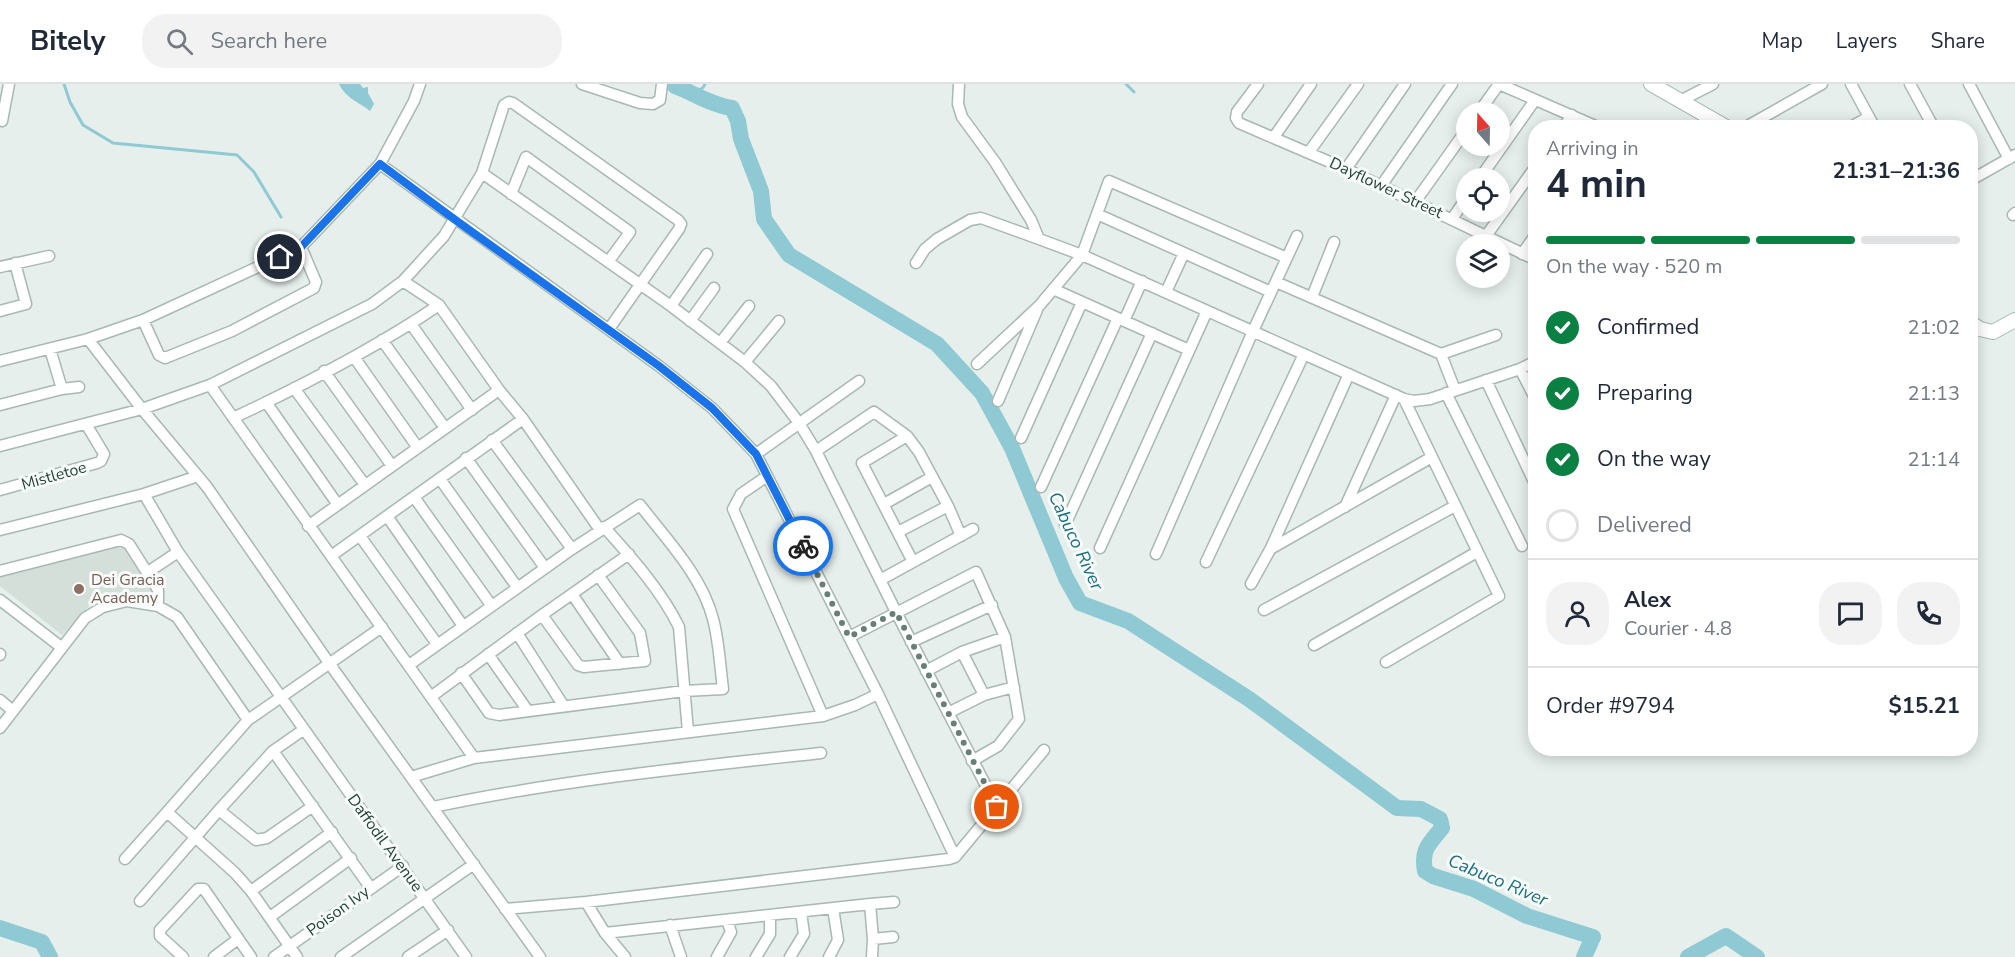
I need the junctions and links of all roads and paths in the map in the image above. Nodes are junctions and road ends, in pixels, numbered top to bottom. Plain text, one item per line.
1 (9, 84) edge
2 (420, 84) edge
3 (582, 84) edge
4 (617, 84) edge
5 (662, 84) edge
6 (959, 84) edge
7 (1258, 84) edge
8 (1311, 84) edge
9 (1358, 84) edge
10 (1405, 84) edge
11 (1452, 84) edge
12 (1499, 84) edge
13 (1651, 84) edge
14 (1713, 84) edge
15 (1822, 84) edge
16 (1851, 84) edge
17 (1910, 84) edge
18 (1969, 84) edge
19 (621, 97) junction
20 (1535, 100) junction
21 (1680, 101) junction
22 (1486, 102) edge
23 (1572, 115) junction
24 (1869, 117) junction
25 (0, 120) edge
26 (1569, 120) edge
27 (1583, 120) edge
28 (1710, 120) edge
29 (1758, 120) edge
30 (1864, 120) edge
31 (1871, 120) edge
32 (1930, 120) edge
33 (1274, 137) junction
34 (1456, 144) edge
35 (1309, 152) junction
36 (2012, 157) edge
37 (380, 164) junction
38 (1487, 168) edge
39 (1346, 169) junction
40 (482, 173) junction
41 (1978, 176) edge
42 (1528, 177) edge
43 (1381, 186) junction
44 (511, 194) junction
45 (1415, 202) junction
46 (1456, 213) edge
47 (1097, 214) junction
48 (454, 219) junction
49 (1452, 219) junction
50 (1482, 234) edge
51 (1487, 234) edge
52 (1297, 236) dead end
53 (1039, 239) junction
54 (1334, 243) dead end
55 (1528, 245) edge
56 (301, 247) junction
57 (1510, 248) edge
58 (1184, 253) junction
59 (707, 254) dead end
60 (1522, 254) junction
61 (1082, 255) junction
62 (49, 256) dead end
63 (1528, 257) edge
64 (1287, 258) junction
65 (608, 262) junction
66 (15, 263) junction
67 (916, 263) dead end
68 (0, 267) edge
69 (403, 281) junction
70 (1142, 282) junction
71 (640, 285) junction
72 (1274, 287) junction
73 (714, 288) dead end
74 (1053, 289) junction
75 (1167, 292) junction
76 (1312, 297) junction
77 (1082, 302) junction
78 (439, 305) junction
79 (670, 306) junction
80 (749, 306) dead end
81 (1039, 306) junction
82 (0, 311) edge
83 (1207, 311) junction
84 (1121, 319) junction
85 (143, 320) junction
86 (690, 321) junction
87 (779, 321) dead end
88 (2015, 321) edge
89 (411, 324) junction
90 (1978, 328) edge
91 (609, 330) junction
92 (1253, 331) junction
93 (1152, 333) junction
94 (1497, 335) dead end
95 (88, 339) junction
96 (382, 340) junction
97 (720, 343) junction
98 (50, 349) junction
99 (1189, 350) junction
100 (1304, 354) junction
101 (1441, 354) junction
102 (354, 357) junction
103 (0, 361) edge
104 (745, 362) junction
105 (977, 364) dead end
106 (1528, 365) edge
107 (1520, 369) junction
108 (324, 371) junction
109 (1349, 374) junction
110 (1486, 380) junction
111 (859, 381) dead end
112 (1528, 384) edge
113 (210, 385) junction
114 (79, 387) dead end
115 (294, 388) junction
116 (62, 389) junction
117 (499, 390) junction
118 (1451, 391) junction
119 (1400, 397) junction
120 (998, 400) dead end
121 (266, 402) junction
122 (0, 405) edge
123 (142, 409) junction
124 (472, 410) junction
125 (233, 418) junction
126 (523, 418) junction
127 (799, 423) junction
128 (86, 424) junction
129 (445, 428) junction
130 (907, 436) junction
131 (1021, 438) dead end
132 (492, 440) junction
133 (0, 446) edge
134 (418, 448) junction
135 (816, 451) junction
136 (756, 454) junction
137 (1432, 457) junction
138 (466, 459) junction
139 (392, 466) junction
140 (1528, 469) edge
141 (198, 476) junction
142 (767, 476) junction
143 (932, 477) junction
144 (440, 479) junction
145 (365, 485) junction
146 (1041, 487) dead end
147 (0, 490) edge
148 (144, 494) junction
149 (414, 496) junction
150 (884, 504) junction
151 (338, 505) junction
152 (948, 506) junction
153 (1455, 506) junction
154 (1345, 507) junction
155 (387, 516) junction
156 (1065, 525) dead end
157 (308, 526) junction
158 (602, 529) junction
159 (972, 529) dead end
160 (0, 530) edge
161 (898, 532) junction
162 (360, 536) junction
163 (961, 536) junction
164 (1522, 546) dead end
165 (1100, 548) dead end
166 (1271, 548) junction
167 (572, 549) junction
168 (178, 552) junction
169 (1477, 552) junction
170 (629, 554) junction
171 (1156, 554) dead end
172 (331, 556) junction
173 (913, 562) junction
174 (1206, 562) dead end
175 (545, 568) junction
176 (0, 571) edge
177 (148, 572) junction
178 (598, 575) junction
179 (880, 580) junction
180 (1251, 584) dead end
181 (517, 587) junction
182 (572, 594) junction
183 (0, 600) edge
184 (491, 605) junction
185 (992, 605) junction
186 (158, 606) junction
187 (1264, 610) dead end
188 (896, 612) junction
189 (542, 615) junction
190 (463, 626) junction
191 (382, 627) junction
192 (516, 633) junction
193 (849, 637) junction
194 (1005, 637) junction
195 (911, 642) junction
196 (437, 644) junction
197 (1314, 645) dead end
198 (61, 647) junction
199 (962, 652) junction
200 (488, 654) junction
201 (1386, 662) dead end
202 (329, 663) junction
203 (409, 664) junction
204 (620, 664) junction
205 (927, 671) junction
206 (461, 673) junction
207 (1014, 687) junction
208 (684, 691) junction
209 (878, 694) junction
210 (432, 696) junction
211 (984, 696) junction
212 (282, 698) junction
213 (0, 700) edge
214 (563, 705) junction
215 (13, 711) junction
216 (528, 711) junction
217 (948, 713) junction
218 (823, 716) junction
219 (248, 720) junction
220 (0, 728) edge
221 (303, 730) junction
222 (688, 732) junction
223 (1044, 750) dead end
224 (273, 751) junction
225 (821, 753) dead end
226 (474, 758) junction
227 (972, 761) junction
228 (411, 777) junction
229 (313, 806) junction
230 (433, 807) junction
231 (997, 807) junction
232 (219, 810) junction
233 (167, 812) junction
234 (332, 832) junction
235 (195, 838) junction
236 (955, 857) junction
237 (351, 858) junction
238 (125, 859) dead end
239 (474, 864) junction
240 (403, 866) junction
241 (370, 887) junction
242 (251, 891) junction
243 (425, 897) junction
244 (140, 901) dead end
245 (586, 902) junction
246 (894, 902) dead end
247 (870, 904) junction
248 (833, 908) junction
249 (505, 909) junction
250 (801, 912) junction
251 (770, 916) junction
252 (270, 917) junction
253 (727, 920) junction
254 (670, 925) junction
255 (447, 930) junction
256 (605, 933) junction
257 (893, 938) dead end
258 (238, 939) junction
259 (873, 939) junction
260 (290, 947) junction
261 (415, 955) edge
262 (183, 957) edge
263 (214, 957) edge
264 (251, 957) edge
265 (274, 957) edge
266 (297, 957) edge
267 (341, 957) edge
268 (466, 957) edge
269 (540, 957) edge
270 (625, 957) edge
271 (681, 957) edge
272 (717, 957) edge
273 (756, 957) edge
274 (790, 957) edge
275 (829, 957) edge
276 (872, 957) edge

1 - 25 street
2 - 37 street
3 - 19 street
4 - 19 street
5 - 19 street
6 - 53 street
7 - 33 street, Dayflower Street
8 - 33 street
9 - 35 street
10 - 39 street
11 - 43 street
12 - 20 street
12 - 22 street
13 - 21 main road
14 - 21 street
15 - 29 street
16 - 24 street
17 - 32 street
18 - 36 street
20 - 23 street
20 - 38 street
21 - 28 main road
23 - 26 street
23 - 27 street
24 - 30 street
24 - 31 street
33 - 35 street, Dayflower Street
34 - 45 street
35 - 39 street, Dayflower Street
36 - 41 street
37 - 48 street
37 - 56 street
39 - 43 street, Dayflower Street
40 - 44 street
40 - 48 street
40 - 71 street
42 - 51 street
43 - 45 street, Dayflower Street
44 - 65 street
44 - 65 street
45 - 49 street, Dayflower Street
46 - 49 street
47 - 58 street
47 - 61 street
47 - 64 street
48 - 69 street
48 - 91 street
49 - 50 street, Dayflower Street
52 - 64 street
53 - 61 street
53 - 67 street
54 - 76 street
55 - 60 street
56 - 85 street
56 - 85 street
57 - 60 street, Dayflower Street
58 - 72 street
58 - 75 street
59 - 79 street
60 - 63 street, Dayflower Street
61 - 70 street
61 - 74 street
62 - 66 street
64 - 72 street
65 - 71 street
66 - 68 street
66 - 82 street
69 - 78 street
69 - 113 street
70 - 75 street
70 - 84 street
71 - 79 street
71 - 91 street
72 - 76 street
72 - 92 street
73 - 86 street
74 - 77 street
74 - 81 street
75 - 83 street
76 - 101 street
77 - 84 street
77 - 131 street
78 - 89 street
78 - 117 street
79 - 86 street
80 - 97 street
81 - 105 street
81 - 120 street
83 - 92 street
83 - 99 street
84 - 93 street
84 - 146 street
85 - 95 street
86 - 97 street
87 - 104 street
88 - 90 main road
89 - 96 street
89 - 124 street
91 - 136 street
92 - 100 street
92 - 171 street
93 - 99 street
93 - 156 street
94 - 101 street
95 - 98 street
95 - 123 street
96 - 102 street
96 - 129 street
97 - 104 street
98 - 103 street
98 - 116 street
99 - 165 street
100 - 109 street
100 - 174 street
101 - 118 street
102 - 108 street
102 - 134 street
104 - 127 street
106 - 107 street
107 - 110 street
107 - 112 street
108 - 115 street
108 - 139 street
109 - 119 street
109 - 166 street
110 - 118 street
110 - 140 street
111 - 127 street
113 - 123 street
113 - 125 street
114 - 116 street
115 - 121 street
115 - 145 street
116 - 122 street
117 - 124 street
117 - 126 street
118 - 119 street
118 - 164 street
119 - 137 street
119 - 154 street
121 - 125 street
121 - 151 street
123 - 128 street
123 - 141 street
124 - 129 street
125 - 157 street
126 - 132 street
126 - 158 street
127 - 135 street
127 - 136 street
128 - 133 street
128 - 147 street, Mistletoe
129 - 134 street
130 - 135 street
130 - 143 street
130 - 150 street
132 - 138 street
132 - 167 street
134 - 139 street
135 - 179 street
136 - 142 street
137 - 153 street
137 - 154 street
138 - 144 street
138 - 175 street
139 - 145 street
141 - 148 street
141 - 202 street
142 - 193 street
142 - 218 street
143 - 150 street
143 - 152 street
144 - 149 street
144 - 181 street
145 - 151 street
148 - 160 street
148 - 168 street, Daffodil Avenue
149 - 155 street
149 - 184 street
150 - 161 street
151 - 157 street
152 - 161 street
152 - 163 street
153 - 169 street
153 - 187 street
154 - 166 street
155 - 162 street
155 - 190 street
157 - 172 street
158 - 167 street
158 - 170 street
158 - 208 street
159 - 163 street
161 - 173 street
162 - 172 street
162 - 196 street
163 - 173 street
166 - 180 street
167 - 175 street
168 - 177 street
168 - 212 street, Daffodil Avenue
169 - 197 street
169 - 201 street
170 - 178 street
170 - 208 street
172 - 191 street
173 - 179 street
175 - 181 street
176 - 177 street
177 - 186 street
178 - 182 street
178 - 204 street
179 - 188 street
181 - 184 street
182 - 189 street
182 - 204 street
183 - 198 street
184 - 190 street
185 - 188 street
185 - 194 street
185 - 195 street
186 - 198 street
186 - 219 street
188 - 193 street
188 - 195 street
189 - 192 street
189 - 204 street
190 - 196 street
191 - 202 street
191 - 203 street
192 - 200 street
192 - 214 street
193 - 209 street
194 - 199 street
194 - 207 street
195 - 205 street
196 - 203 street
198 - 215 street
199 - 205 street
199 - 211 street
200 - 206 street
200 - 216 street
202 - 212 street
202 - 228 street
203 - 210 street
205 - 217 street
206 - 210 street
206 - 216 street
207 - 211 street
207 - 227 street
208 - 214 street
208 - 222 street
209 - 218 street
209 - 236 street
210 - 226 street
211 - 217 street
212 - 219 street
212 - 221 street, Daffodil Avenue
213 - 215 street
214 - 216 street
215 - 220 street
217 - 227 street
218 - 222 street
219 - 233 street
221 - 224 street
221 - 240 street, Daffodil Avenue
222 - 226 street
223 - 231 street
224 - 229 street
224 - 232 street
225 - 230 street
226 - 228 street
227 - 231 street
228 - 230 street
229 - 232 street
229 - 234 street
230 - 239 street
231 - 236 street
232 - 235 street
233 - 235 street
233 - 238 street
234 - 237 street
234 - 242 street
235 - 242 street
235 - 244 street
236 - 245 street
237 - 241 street
237 - 252 street
239 - 243 street
239 - 249 street
240 - 241 street, Poison Ivy
240 - 243 street, Daffodil Avenue
241 - 260 street, Poison Ivy
242 - 252 street
243 - 255 street, Daffodil Avenue
243 - 267 street
245 - 249 street
245 - 256 street
246 - 247 street
247 - 248 street
247 - 259 street
248 - 250 street
248 - 275 street
249 - 269 street
250 - 251 street
250 - 274 street
251 - 253 street
251 - 273 street
252 - 260 street
253 - 254 street
253 - 272 street
254 - 256 street
254 - 271 street
255 - 261 street
255 - 268 street, Daffodil Avenue
256 - 270 street
257 - 259 street
258 - 262 street
258 - 263 street
258 - 264 street
259 - 276 street
260 - 265 street, Poison Ivy
260 - 266 street

